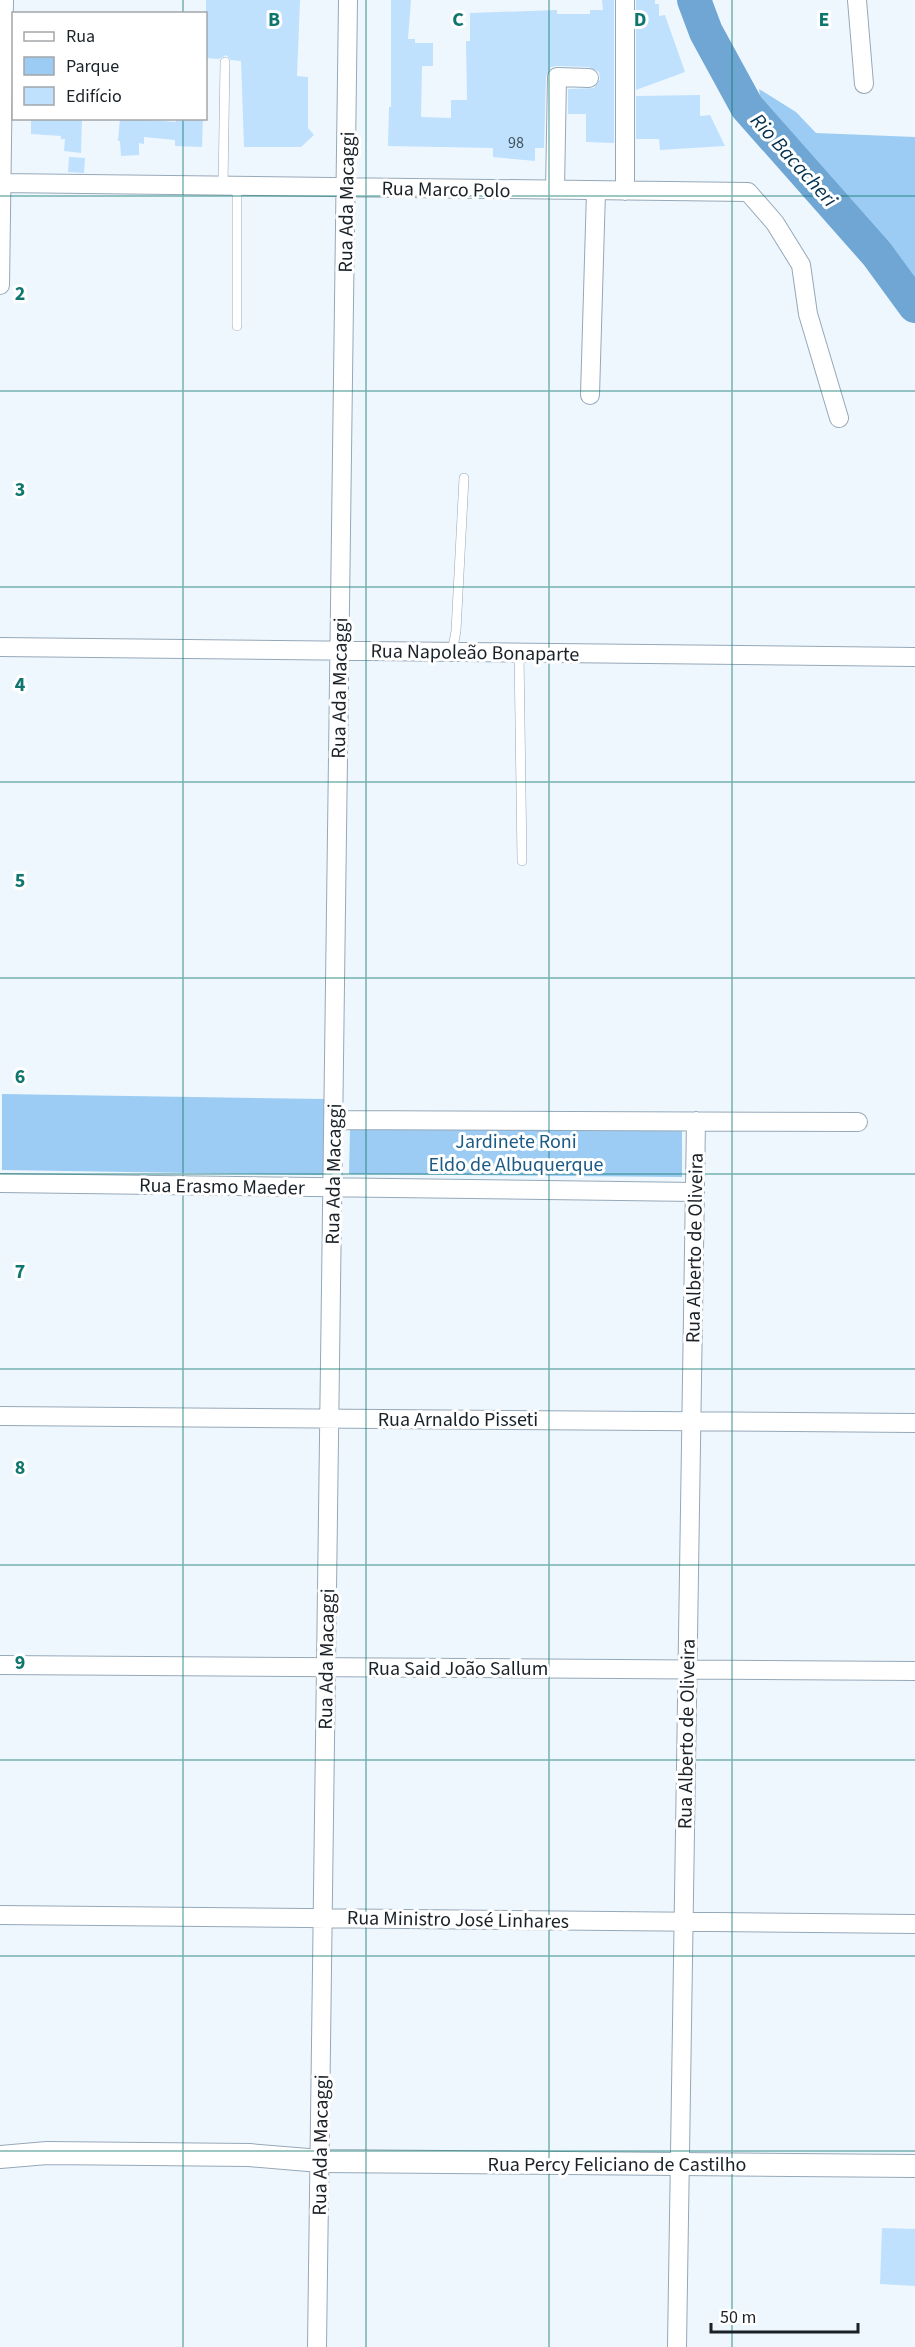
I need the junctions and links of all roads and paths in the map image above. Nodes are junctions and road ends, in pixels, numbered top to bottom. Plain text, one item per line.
1 (4, 0) edge
2 (348, 0) edge
3 (625, 0) edge
4 (857, 0) edge
5 (225, 62) dead end
6 (590, 78) dead end
7 (864, 84) dead end
8 (1, 183) edge
9 (230, 186) junction
10 (346, 187) junction
11 (555, 190) junction
12 (596, 190) junction
13 (625, 191) junction
14 (0, 285) edge
15 (237, 326) dead end
16 (590, 395) dead end
17 (839, 418) dead end
18 (464, 478) dead end
19 (0, 647) edge
20 (340, 651) junction
21 (452, 652) junction
22 (519, 652) junction
23 (915, 657) edge
24 (522, 861) dead end
25 (333, 1120) junction
26 (696, 1121) junction
27 (858, 1122) dead end
28 (0, 1183) edge
29 (333, 1187) junction
30 (695, 1192) junction
31 (0, 1416) edge
32 (330, 1418) junction
33 (692, 1421) junction
34 (915, 1423) edge
35 (0, 1665) edge
36 (326, 1667) junction
37 (687, 1670) junction
38 (915, 1671) edge
39 (0, 1915) edge
40 (323, 1918) junction
41 (683, 1922) junction
42 (915, 1924) edge
43 (0, 2157) edge
44 (320, 2161) junction
45 (0, 2162) edge
46 (680, 2164) junction
47 (915, 2166) edge
48 (317, 2347) edge
49 (677, 2347) edge

1 - 8 street
2 - 10 street, Rua Ada Macaggi
3 - 13 street
4 - 7 street
5 - 9 lane
6 - 11 street
8 - 9 street, Rua Marco Polo
8 - 14 street
9 - 10 street, Rua Marco Polo
9 - 15 lane
10 - 11 street, Rua Marco Polo
10 - 20 street, Rua Ada Macaggi
11 - 12 street, Rua Marco Polo
12 - 13 street, Rua Marco Polo
12 - 16 street
13 - 17 street, Rua Marco Polo
18 - 21 lane
19 - 20 street, Rua Napoleão Bonaparte
20 - 21 street, Rua Napoleão Bonaparte
20 - 25 street, Rua Ada Macaggi
21 - 22 street, Rua Napoleão Bonaparte
22 - 23 street, Rua Napoleão Bonaparte
22 - 24 lane
25 - 26 street
25 - 29 street, Rua Ada Macaggi
26 - 27 street
26 - 30 street, Rua Alberto de Oliveira
28 - 29 street, Rua Erasmo Maeder
29 - 30 street, Rua Erasmo Maeder
29 - 32 street, Rua Ada Macaggi
30 - 33 street, Rua Alberto de Oliveira
31 - 32 street, Rua Arnaldo Pisseti
32 - 33 street, Rua Arnaldo Pisseti
32 - 36 street, Rua Ada Macaggi
33 - 34 street, Rua Arnaldo Pisseti
33 - 37 street, Rua Alberto de Oliveira
35 - 36 street, Rua Said João Sallum
36 - 37 street, Rua Said João Sallum
36 - 40 street, Rua Ada Macaggi
37 - 38 street, Rua Said João Sallum
37 - 41 street, Rua Alberto de Oliveira
39 - 40 street, Rua Ministro José Linhares
40 - 41 street, Rua Ministro José Linhares
40 - 44 street, Rua Ada Macaggi
41 - 42 street, Rua Ministro José Linhares
41 - 46 street, Rua Alberto de Oliveira
43 - 44 street, Rua Percy Feliciano de Castilho
44 - 45 street, Rua Percy Feliciano de Castilho
44 - 46 street, Rua Percy Feliciano de Castilho
44 - 48 street, Rua Ada Macaggi
46 - 47 street, Rua Percy Feliciano de Castilho
46 - 49 street, Rua Alberto de Oliveira

